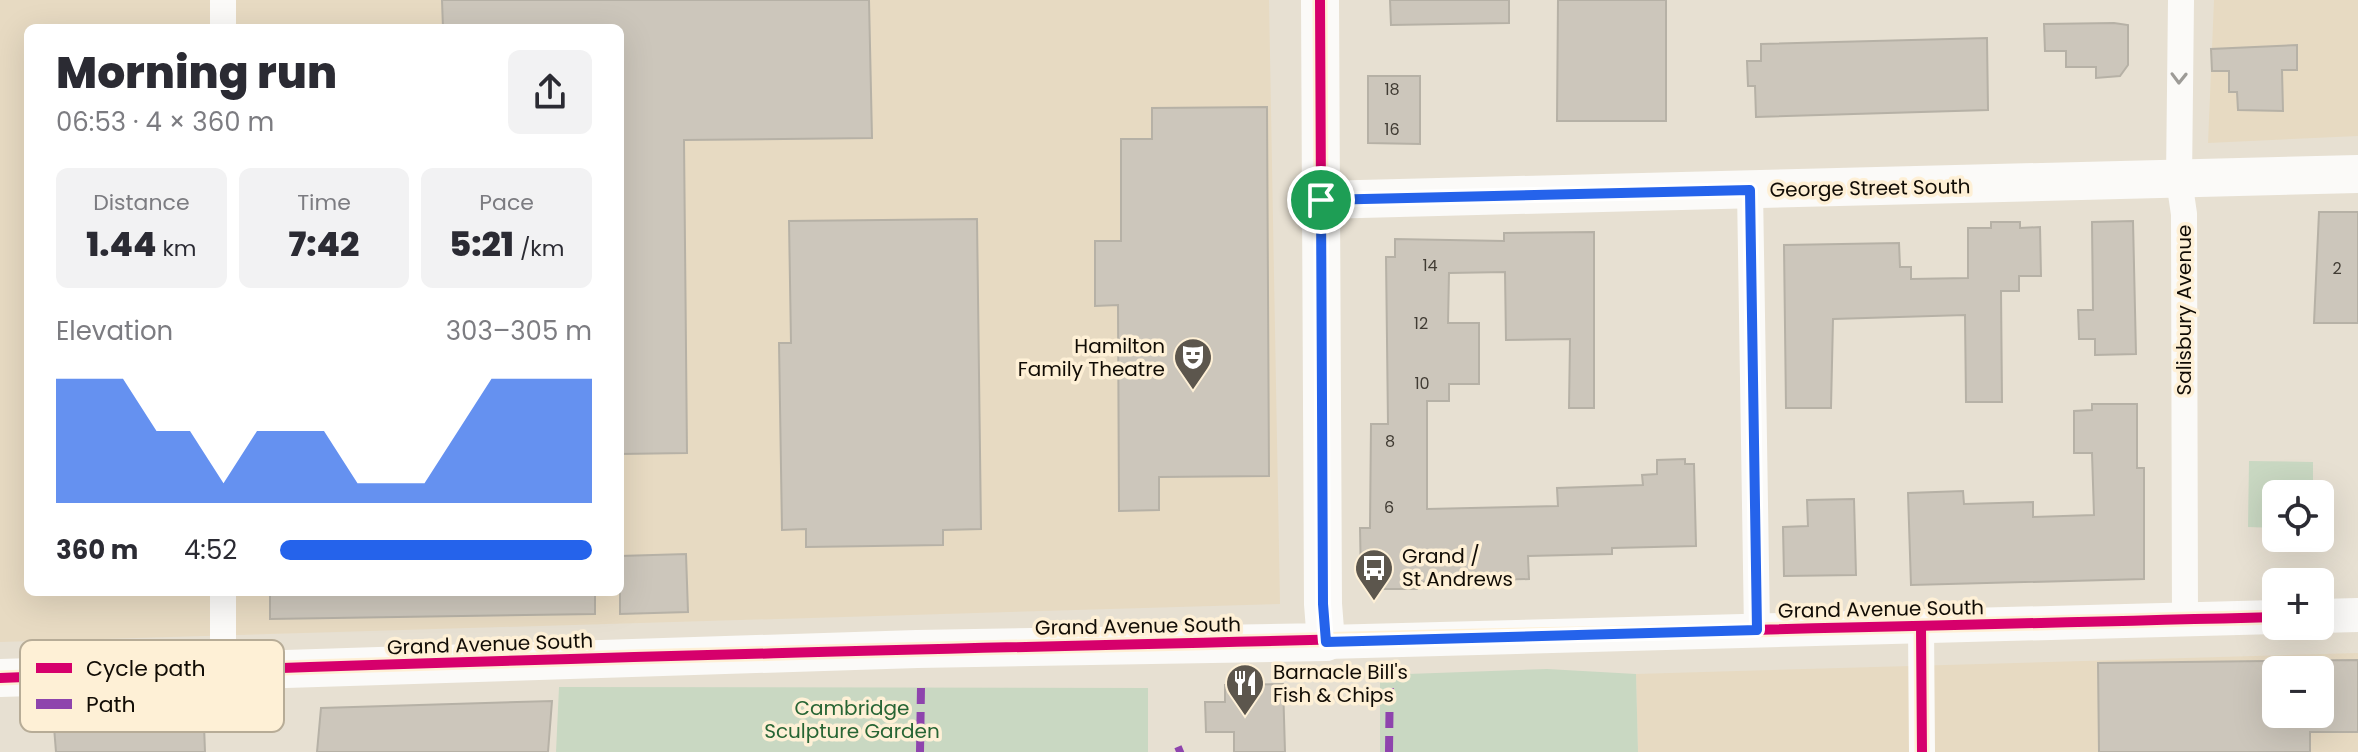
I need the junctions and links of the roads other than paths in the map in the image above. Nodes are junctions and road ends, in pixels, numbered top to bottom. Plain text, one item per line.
1 (223, 0) edge
2 (1320, 0) edge
3 (2181, 0) edge
4 (223, 24) edge
5 (2358, 174) edge
6 (2179, 180) junction
7 (1750, 190) junction
8 (1321, 200) junction
9 (223, 596) edge
10 (2358, 615) edge
11 (2334, 616) edge
12 (2262, 617) edge
13 (2185, 620) junction
14 (1921, 626) junction
15 (1757, 630) junction
16 (223, 640) edge
17 (1326, 642) junction
18 (284, 668) edge
19 (20, 677) edge
20 (0, 678) edge
21 (1922, 752) edge

1 - 4 street
2 - 8 main road
3 -> 6 street, Salisbury Avenue
5 - 6 main road, George Street South
6 - 7 main road, George Street South
6 - 13 street, Salisbury Avenue
7 - 8 main road, George Street South
7 - 15 street
8 - 17 main road
9 - 16 street
10 - 11 street
12 - 13 street, Grand Avenue South
13 - 14 street, Grand Avenue South
14 - 15 street, Grand Avenue South
14 - 21 street
15 - 17 street, Grand Avenue South
17 - 18 main road, Grand Avenue South
19 - 20 main road, Grand Avenue South

